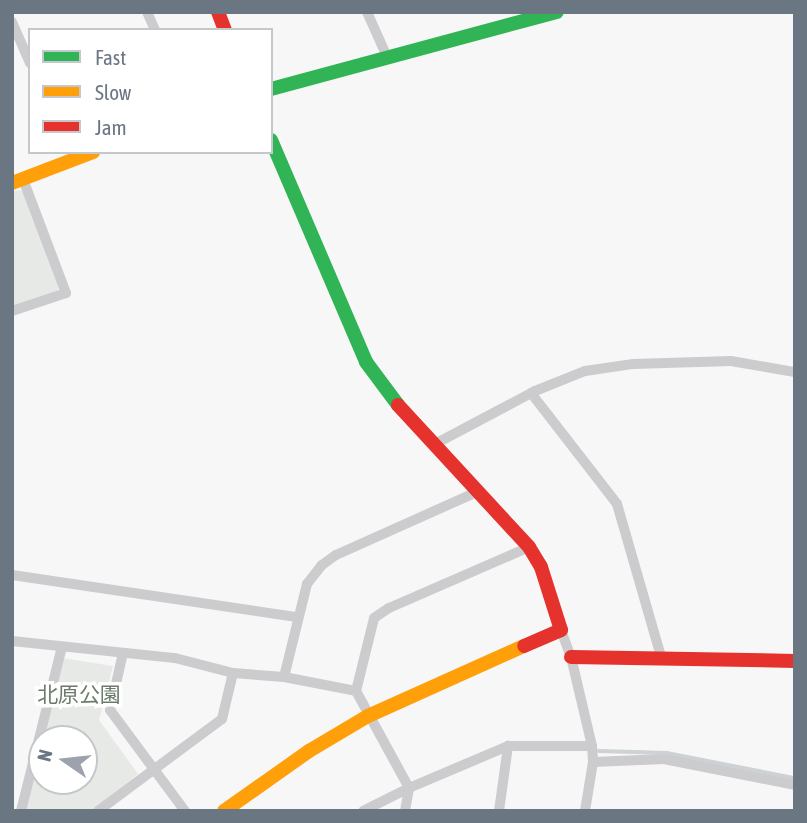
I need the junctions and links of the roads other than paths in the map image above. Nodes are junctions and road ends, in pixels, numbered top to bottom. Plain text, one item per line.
1 (147, 12) edge
2 (367, 12) edge
3 (557, 12) edge
4 (519, 17) edge
5 (12, 22) edge
6 (154, 28) edge
7 (28, 58) edge
8 (387, 59) junction
9 (273, 88) edge
10 (273, 145) edge
11 (69, 156) edge
12 (18, 181) edge
13 (12, 311) edge
14 (795, 372) edge
15 (531, 393) junction
16 (433, 445) junction
17 (477, 492) junction
18 (529, 547) junction
19 (12, 575) edge
20 (297, 617) junction
21 (561, 630) junction
22 (12, 641) edge
23 (62, 647) junction
24 (123, 653) junction
25 (571, 657) junction
26 (662, 660) junction
27 (795, 661) edge
28 (233, 673) junction
29 (284, 677) junction
30 (356, 691) junction
31 (368, 716) junction
32 (508, 746) junction
33 (592, 746) junction
34 (593, 762) junction
35 (154, 769) junction
36 (795, 785) edge
37 (409, 788) junction
38 (21, 811) edge
39 (98, 811) edge
40 (185, 811) edge
41 (224, 811) edge
42 (363, 811) edge
43 (405, 811) edge
44 (499, 811) edge
45 (585, 811) edge

1 - 6 street
2 - 8 street
3 - 4 street
4 - 8 street
5 - 7 street
8 - 9 street
10 - 16 street
11 - 12 street
12 - 13 street
14 - 15 street
15 - 16 street
15 - 26 street
16 - 17 street
17 - 18 street
17 - 20 street
18 - 21 street
18 - 30 street
19 - 20 street
20 - 29 street
21 - 25 street
21 - 31 street
22 - 23 street
23 - 24 street
23 - 38 street
24 - 28 street
24 - 35 street
25 - 26 street
25 - 33 street
26 - 27 street
28 - 29 street
28 - 35 street
29 - 30 street
30 - 31 street
31 - 37 street
31 - 41 street
32 - 33 street
32 - 37 street
32 - 44 street
33 - 34 street
34 - 36 street
34 - 45 street
35 - 39 street
35 - 40 street
37 - 42 street
37 - 43 street

